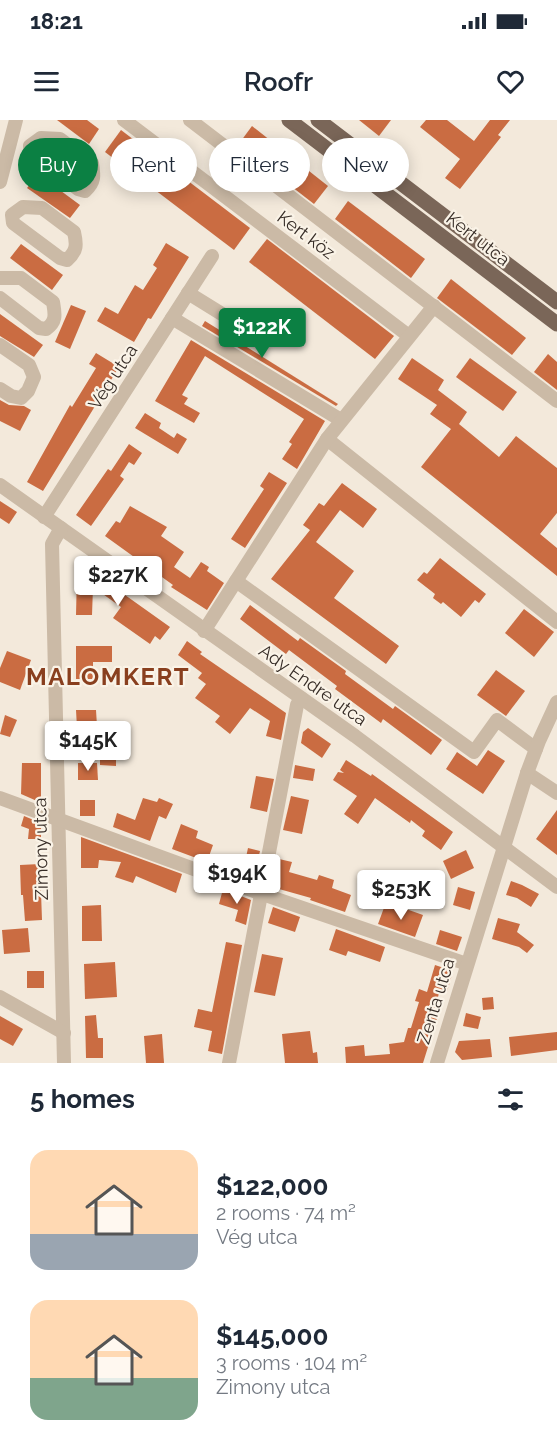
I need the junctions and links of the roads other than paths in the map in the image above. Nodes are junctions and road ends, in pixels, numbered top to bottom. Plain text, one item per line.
1 (16, 120) edge
2 (124, 120) edge
3 (190, 120) edge
4 (318, 120) edge
5 (296, 122) edge
6 (11, 140) junction
7 (18, 142) edge
8 (30, 146) joint
9 (0, 182) edge
10 (6, 213) edge
11 (212, 256) dead end
12 (0, 278) edge
13 (188, 294) junction
14 (0, 298) edge
15 (557, 302) edge
16 (434, 306) junction
17 (172, 318) junction
18 (557, 324) edge
19 (251, 332) dead end
20 (409, 336) junction
21 (0, 345) edge
22 (0, 389) edge
23 (557, 401) edge
24 (341, 420) junction
25 (327, 439) junction
26 (0, 485) edge
27 (44, 517) junction
28 (61, 528) junction
29 (236, 581) junction
30 (557, 621) edge
31 (204, 631) junction
32 (301, 698) junction
33 (557, 702) edge
34 (536, 749) junction
35 (527, 773) junction
36 (557, 793) edge
37 (0, 798) edge
38 (59, 820) junction
39 (503, 847) junction
40 (557, 887) edge
41 (262, 894) junction
42 (467, 964) junction
43 (0, 997) edge
44 (64, 1034) junction
45 (64, 1063) edge
46 (229, 1063) edge
47 (437, 1063) edge

1 - 6 street
2 - 20 street, Kert köz
3 - 16 street, Kert köz
4 - 15 main road, Kert utca
5 - 18 main road, Kert utca
6 - 7 street
6 - 9 street
8 - 8 street
10 - 10 street
11 - 13 street, Vég utca
12 - 14 street
13 - 17 street, Vég utca
13 - 19 street
16 - 20 street
16 - 23 street, Kert köz
17 - 24 street
17 - 27 street, Vég utca
20 - 24 street
21 - 22 street
24 - 25 street
25 - 29 street
25 - 30 street
26 - 27 street, Ady Endre utca
27 - 28 street, Ady Endre utca
28 - 31 street, Ady Endre utca
28 - 38 street, Zimony utca
29 - 31 street
29 - 34 street
31 - 32 street, Ady Endre utca
32 - 39 street, Ady Endre utca
32 - 41 street
33 - 34 street, Zenta utca
34 - 35 street, Zenta utca
35 - 36 street
35 - 39 street, Zenta utca
37 - 38 street
38 - 41 street
38 - 44 street, Zimony utca
39 - 40 street, Ady Endre utca
39 - 42 street, Zenta utca
41 - 42 street
41 - 46 street
42 - 47 street, Zenta utca
43 - 44 street
44 - 45 street, Zimony utca

